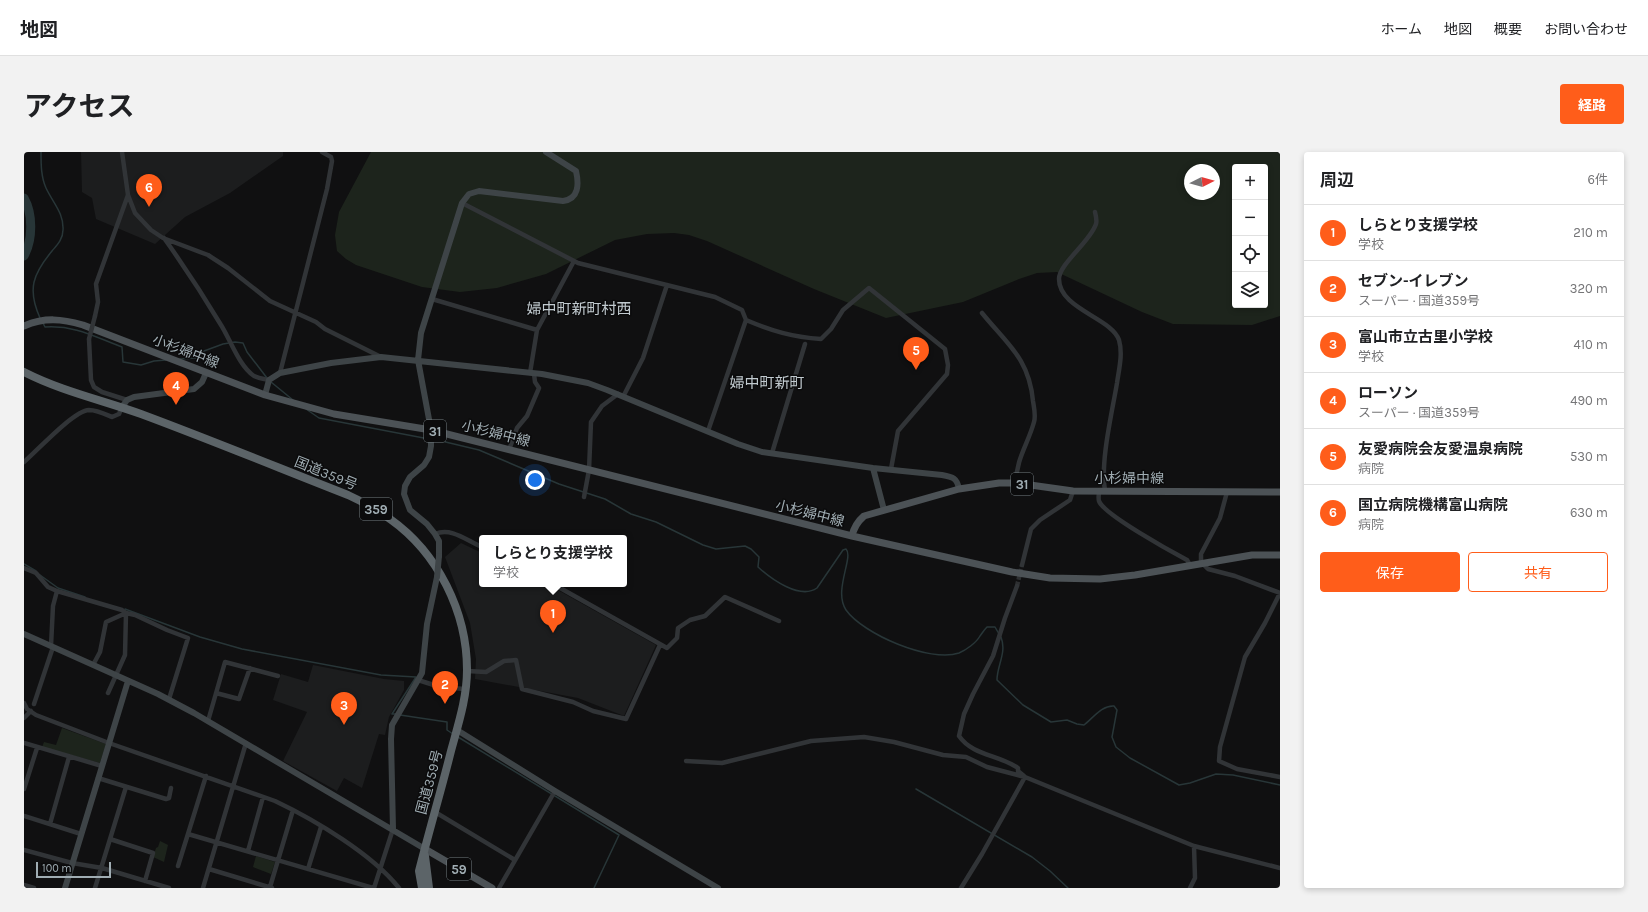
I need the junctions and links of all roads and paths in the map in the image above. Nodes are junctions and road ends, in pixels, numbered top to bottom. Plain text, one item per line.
1 (122, 152) edge
2 (322, 152) edge
3 (546, 152) edge
4 (128, 195) junction
5 (462, 203) junction
6 (1095, 212) dead end
7 (163, 238) junction
8 (574, 261) junction
9 (666, 285) junction
10 (432, 299) junction
11 (296, 312) junction
12 (982, 313) dead end
13 (746, 320) junction
14 (24, 326) edge
15 (537, 330) junction
16 (805, 344) dead end
17 (381, 357) junction
18 (418, 360) junction
19 (24, 372) edge
20 (206, 373) junction
21 (280, 373) junction
22 (532, 374) junction
23 (269, 380) junction
24 (621, 394) junction
25 (265, 395) junction
26 (128, 400) junction
27 (122, 407) junction
28 (431, 430) junction
29 (708, 431) junction
30 (509, 450) junction
31 (772, 453) junction
32 (24, 462) edge
33 (872, 468) junction
34 (891, 469) junction
35 (589, 470) junction
36 (1016, 483) junction
37 (959, 489) junction
38 (1073, 491) junction
39 (1102, 491) junction
40 (1227, 492) junction
41 (1280, 492) edge
42 (584, 497) dead end
43 (884, 510) junction
44 (435, 534) junction
45 (852, 536) junction
46 (479, 546) edge
47 (1280, 555) edge
48 (1201, 562) junction
49 (1022, 565) tunnel mouth
50 (1190, 565) junction
51 (24, 568) edge
52 (1017, 586) tunnel mouth
53 (558, 587) edge
54 (57, 591) junction
55 (126, 613) junction
56 (779, 621) dead end
57 (24, 634) edge
58 (660, 644) junction
59 (52, 646) junction
60 (93, 665) junction
61 (250, 668) junction
62 (467, 671) junction
63 (115, 675) junction
64 (278, 676) dead end
65 (418, 680) junction
66 (128, 681) junction
67 (465, 689) junction
68 (108, 693) dead end
69 (216, 693) junction
70 (169, 700) junction
71 (24, 704) edge
72 (34, 704) dead end
73 (31, 711) junction
74 (24, 718) edge
75 (208, 721) junction
76 (457, 730) junction
77 (109, 743) junction
78 (246, 743) junction
79 (24, 744) edge
80 (37, 748) junction
81 (69, 757) junction
82 (686, 761) dead end
83 (102, 766) junction
84 (206, 776) junction
85 (1025, 777) junction
86 (1280, 777) edge
87 (98, 778) junction
88 (234, 786) junction
89 (126, 787) junction
90 (171, 788) dead end
91 (24, 789) edge
92 (555, 791) junction
93 (263, 797) junction
94 (293, 810) junction
95 (435, 812) junction
96 (24, 816) edge
97 (50, 824) junction
98 (321, 827) junction
99 (393, 830) junction
100 (81, 834) junction
101 (188, 834) junction
102 (110, 839) junction
103 (217, 842) junction
104 (1194, 846) junction
105 (425, 849) junction
106 (24, 850) edge
107 (248, 851) junction
108 (278, 860) junction
109 (515, 860) junction
110 (72, 863) junction
111 (178, 866) dead end
112 (102, 868) junction
113 (380, 868) junction
114 (1280, 868) edge
115 (209, 869) junction
116 (308, 869) junction
117 (145, 881) junction
118 (24, 885) edge
119 (34, 888) edge
120 (65, 888) edge
121 (95, 888) edge
122 (169, 888) edge
123 (203, 888) edge
124 (272, 888) edge
125 (374, 888) edge
126 (399, 888) edge
127 (422, 888) edge
128 (429, 888) edge
129 (492, 888) edge
130 (499, 888) edge
131 (718, 888) edge
132 (961, 888) edge
133 (1190, 888) edge

1 - 4 street
2 - 11 street
3 - 5 street
4 - 7 street
4 - 26 street, bridge
5 - 8 street
5 - 10 street
6 - 39 street
7 - 11 street
7 - 23 street
8 - 9 street
8 - 15 street
9 - 13 street
9 - 24 street
10 - 15 street
10 - 18 street
11 - 17 street
11 - 21 street
12 - 36 street
13 - 29 street
13 - 34 street
14 - 20 main road, 小杉婦中線 / 31
15 - 22 street
16 - 31 street
17 - 18 street
17 - 21 street
18 - 22 street
18 - 28 street
19 - 27 highway, 国道359号 / 359
20 - 25 main road, 小杉婦中線 / 31
20 - 26 street
21 - 23 street
22 - 24 street
22 - 30 street
23 - 25 street
24 - 29 street
24 - 35 street
25 - 28 main road, 小杉婦中線 / 31
26 - 27 street
27 - 32 street
27 - 62 highway, 国道359号 / 359
28 - 30 main road, 小杉婦中線 / 31
28 - 44 street
29 - 31 street
30 - 35 main road, 小杉婦中線 / 31
31 - 33 street
33 - 34 street
33 - 43 street
34 - 37 street
35 - 42 street
35 - 45 main road, 小杉婦中線 / 31
36 - 37 main road, 小杉婦中線 / 31
36 - 38 main road, 小杉婦中線 / 31
37 - 43 main road, 小杉婦中線 / 31
38 - 39 main road, 小杉婦中線 / 31
38 - 49 street
39 - 40 main road, 小杉婦中線 / 31
39 - 50 street
40 - 41 main road, 小杉婦中線 / 31
40 - 48 street
43 - 45 main road, 小杉婦中線 / 31
44 - 46 street
44 - 65 street, bridge
45 - 50 main road, 小杉婦中線 / 31
47 - 48 main road, 小杉婦中線 / 31
48 - 50 main road, 小杉婦中線 / 31
48 - 86 street
51 - 54 street
52 - 85 street
53 - 58 street
54 - 55 street
54 - 59 street
55 - 60 street
55 - 63 street
55 - 70 street
56 - 58 street
57 - 59 street
58 - 62 street
59 - 60 street
59 - 72 street
60 - 63 street
61 - 64 street
61 - 69 street
61 - 69 street
62 - 67 highway, 国道359号 / 359
63 - 66 street
63 - 68 street
65 - 67 street
65 - 99 street
66 - 70 street
66 - 77 street
67 - 76 highway, 国道359号 / 359
69 - 75 street
70 - 75 street
71 - 73 street
73 - 74 street
73 - 77 street
75 - 78 street
76 - 92 street
76 - 95 highway, 国道359号 / 359
77 - 83 street
77 - 84 street
78 - 88 street
78 - 99 street
79 - 80 street
80 - 81 street
80 - 91 street
81 - 83 street
81 - 97 street
82 - 85 street
83 - 87 street
84 - 88 street
84 - 101 street
85 - 104 street
85 - 132 street
87 - 89 street
87 - 100 street
88 - 93 street
88 - 103 street
89 - 90 street
89 - 102 street
92 - 109 street
92 - 131 street
93 - 94 street
93 - 107 street
94 - 98 street
94 - 108 street
95 - 105 highway, 国道359号 / 359
95 - 109 street
96 - 97 street
97 - 100 street
98 - 113 street
98 - 116 street
99 - 105 street
99 - 113 street
100 - 110 street
101 - 103 street
101 - 111 street
102 - 112 street
102 - 117 street
103 - 107 street
103 - 115 street
104 - 114 street
104 - 133 street
105 - 127 highway, 国道359号 / 359
105 - 128 highway, 国道359号 / 359
105 - 129 main road, 59
106 - 110 street
107 - 108 street
108 - 116 street
108 - 124 street
109 - 130 street
110 - 112 street
110 - 120 street
112 - 117 street
112 - 121 street
113 - 125 street
113 - 126 street
115 - 123 street
115 - 124 street
116 - 125 street
117 - 122 street
118 - 119 street

